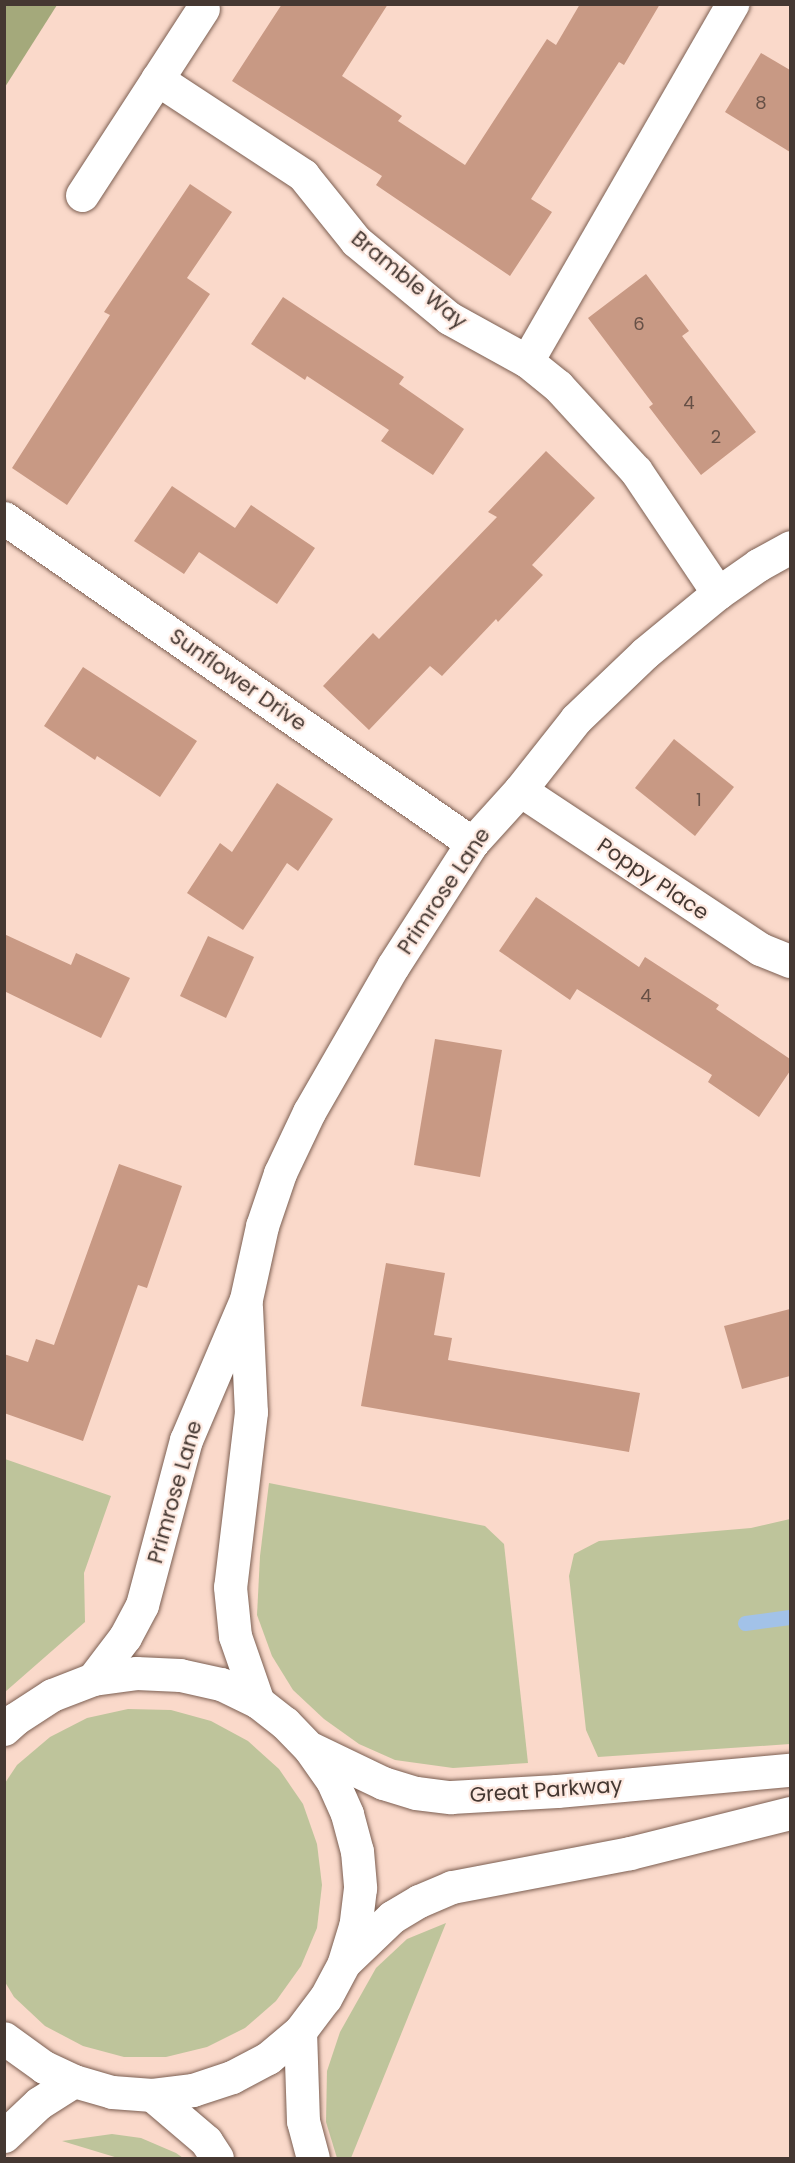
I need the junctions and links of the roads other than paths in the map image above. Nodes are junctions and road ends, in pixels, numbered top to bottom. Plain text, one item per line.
1 (732, 4) edge
2 (203, 9) dead end
3 (157, 79) junction
4 (82, 195) dead end
5 (527, 361) junction
6 (4, 518) edge
7 (790, 547) edge
8 (718, 593) junction
9 (520, 790) junction
10 (472, 843) junction
11 (790, 961) edge
12 (246, 1299) junction
13 (93, 1679) junction
14 (258, 1702) junction
15 (4, 1730) edge
16 (310, 1749) junction
17 (790, 1770) edge
18 (790, 1813) edge
19 (344, 1963) junction
20 (300, 2031) junction
21 (4, 2038) edge
22 (74, 2081) junction
23 (152, 2095) junction
24 (4, 2136) edge
25 (217, 2158) edge
26 (313, 2158) edge

1 - 5 street
2 - 3 street
3 - 4 street
3 - 5 street, Bramble Way
5 - 8 street, Bramble Way
6 - 10 street, Sunflower Drive
7 - 8 street, Primrose Lane
8 - 9 street, Primrose Lane
9 - 10 street, Primrose Lane
9 - 11 street, Poppy Place
10 - 12 street, Primrose Lane
12 - 13 street, Primrose Lane
12 - 14 street, Primrose Lane
13 - 14 street, Great Parkway
13 - 15 street, Great Parkway
14 - 16 street, Great Parkway
16 - 17 street, Great Parkway
16 - 19 street, Great Parkway
18 - 19 street, Great Parkway
19 - 20 street, Great Parkway
20 - 23 street, Great Parkway
20 - 26 street
21 - 22 street, Great Parkway
22 - 23 street, Great Parkway
22 - 24 street
23 - 25 street

